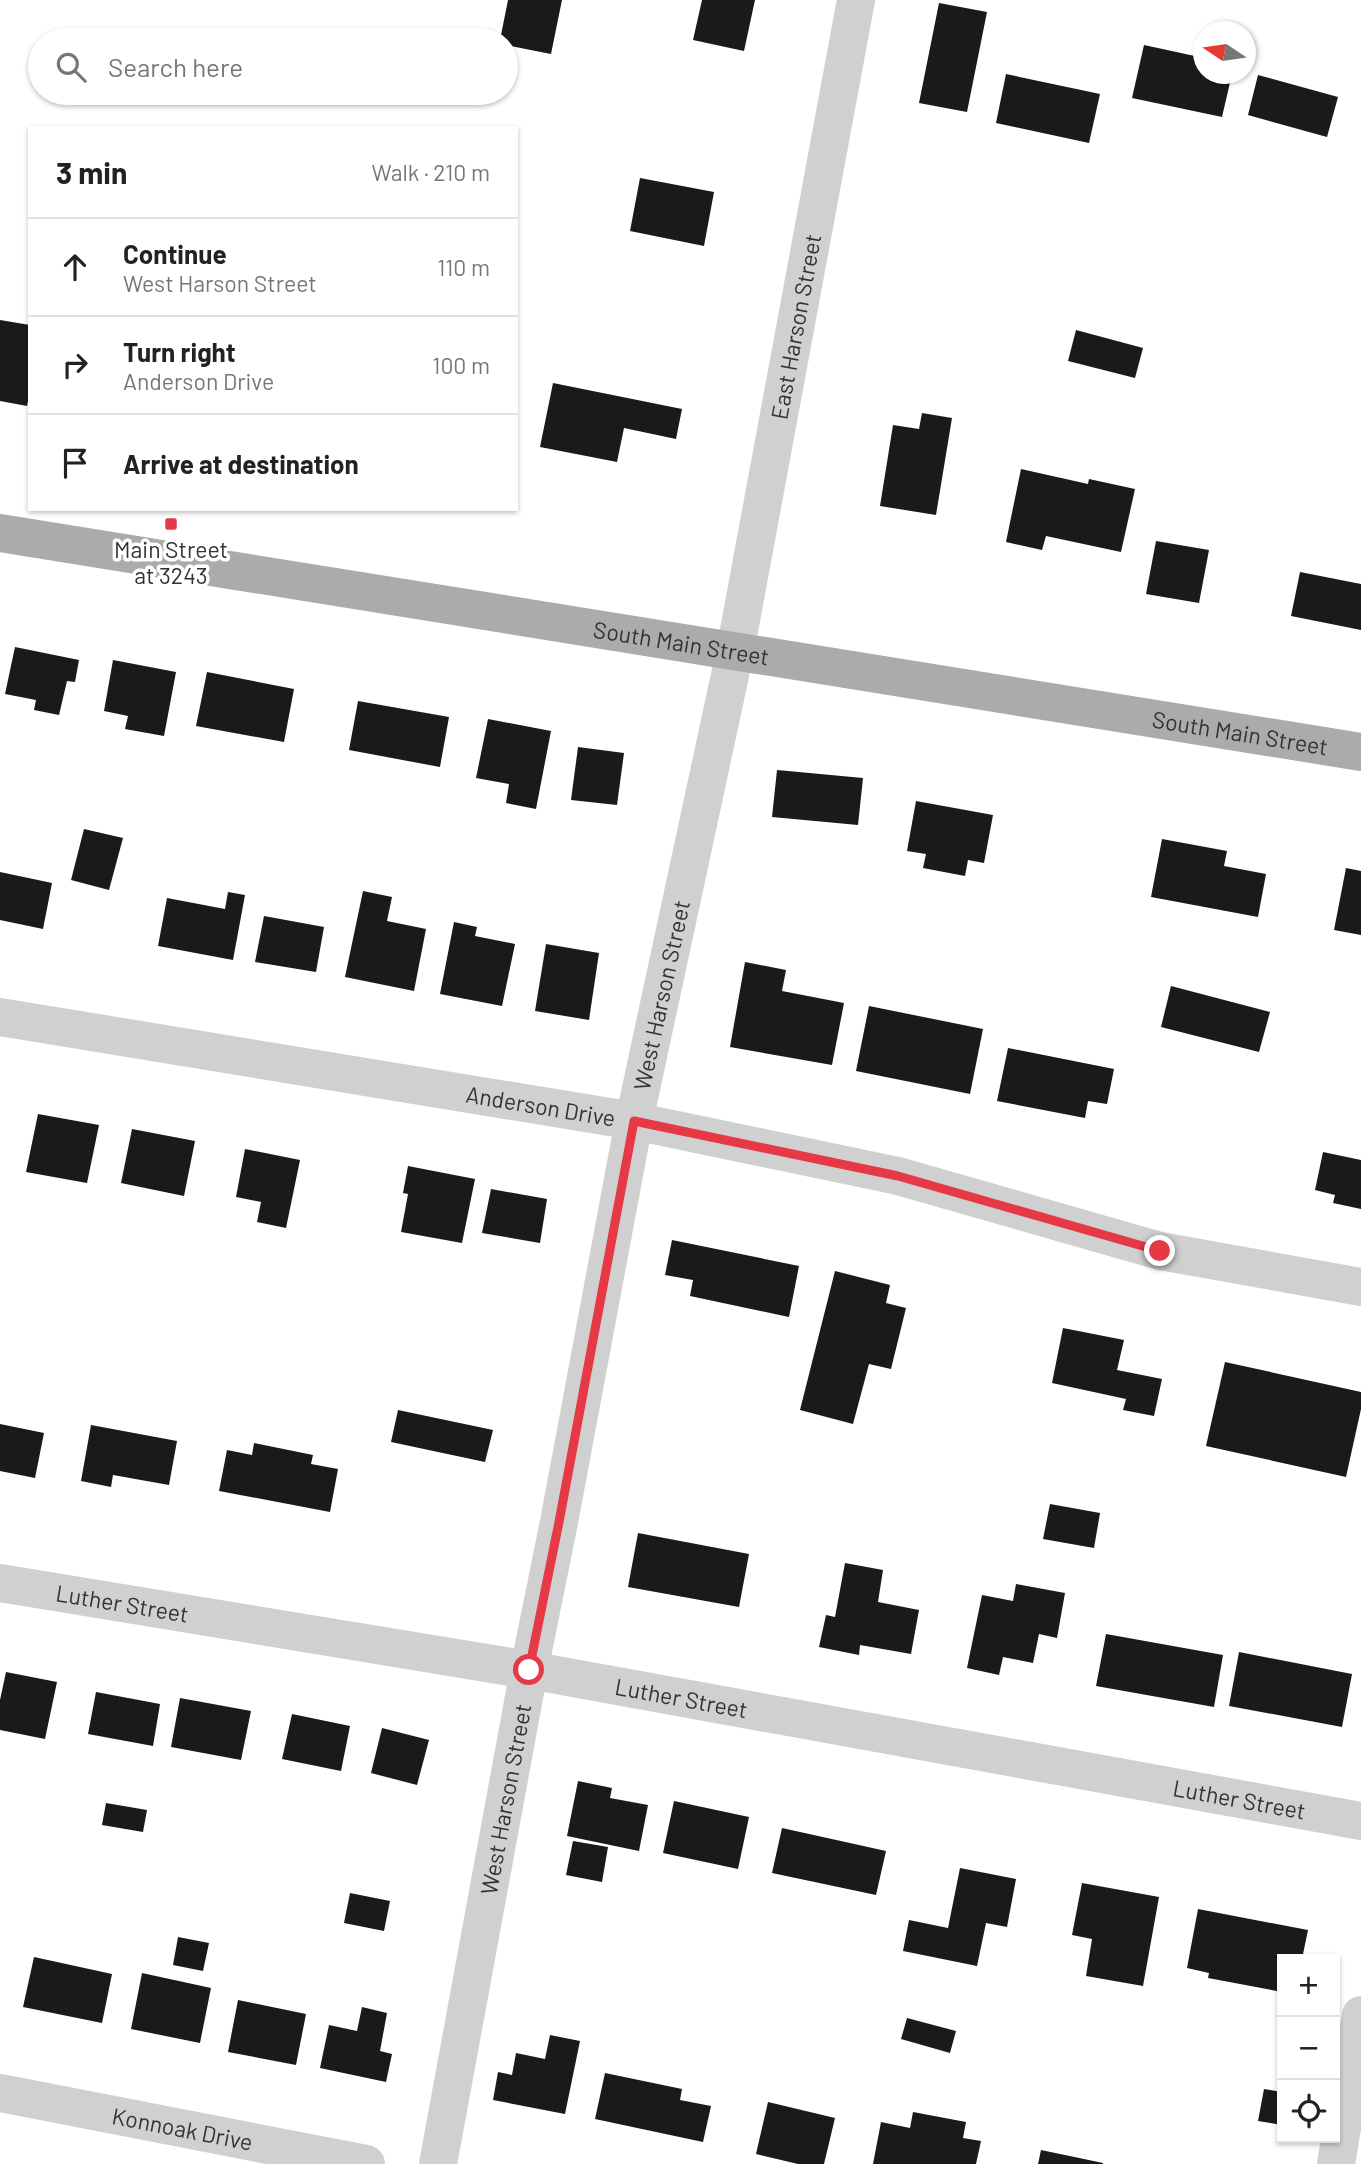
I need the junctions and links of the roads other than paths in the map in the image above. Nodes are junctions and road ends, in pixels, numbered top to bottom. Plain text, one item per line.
1 (856, 0) edge
2 (0, 533) edge
3 (735, 652) junction
4 (1361, 751) edge
5 (0, 1017) edge
6 (634, 1121) junction
7 (1361, 1287) edge
8 (0, 1583) edge
9 (529, 1670) junction
10 (1361, 1821) edge
11 (1361, 2015) edge
12 (0, 2093) edge
13 (366, 2164) edge
14 (439, 2164) edge
15 (1336, 2164) edge

1 - 3 street, East Harson Street
2 - 3 main road, South Main Street
3 - 4 main road, South Main Street
3 - 6 street, West Harson Street
5 - 6 street, Anderson Drive
6 - 7 street, Anderson Drive
6 - 9 street, West Harson Street
8 - 9 street, Luther Street
9 - 10 street, Luther Street
9 - 14 street, West Harson Street
11 - 15 street
12 - 13 street, Konnoak Drive

